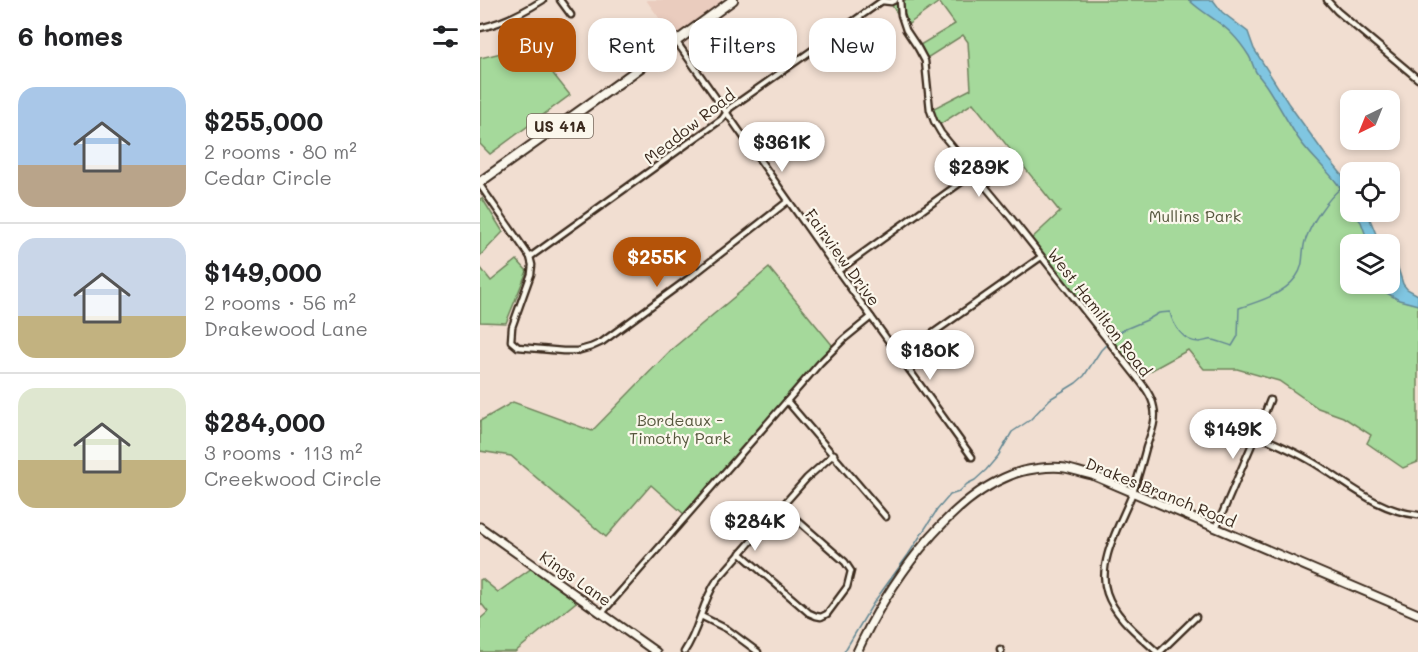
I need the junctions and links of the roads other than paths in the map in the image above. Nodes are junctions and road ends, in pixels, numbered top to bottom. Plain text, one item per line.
1 (543, 0) edge
2 (560, 0) edge
3 (733, 0) edge
4 (897, 0) edge
5 (1327, 0) edge
6 (571, 15) dead end
7 (480, 28) edge
8 (677, 40) edge
9 (677, 42) edge
10 (634, 72) edge
11 (1418, 80) edge
12 (727, 112) junction
13 (974, 173) junction
14 (480, 184) edge
15 (788, 201) junction
16 (530, 257) junction
17 (1041, 257) junction
18 (838, 271) junction
19 (871, 317) junction
20 (899, 357) junction
21 (1270, 400) dead end
22 (787, 401) junction
23 (1256, 435) junction
24 (834, 454) junction
25 (972, 457) dead end
26 (1132, 493) junction
27 (782, 506) junction
28 (1418, 515) edge
29 (886, 517) dead end
30 (480, 527) edge
31 (1216, 528) junction
32 (740, 553) junction
33 (602, 613) junction
34 (1418, 614) edge
35 (701, 616) junction
36 (1196, 618) dead end
37 (656, 652) edge
38 (684, 652) edge
39 (758, 652) edge
40 (857, 652) edge
41 (1159, 652) edge

1 - 7 street
2 - 6 street
3 - 8 main road, US 41A
4 - 12 street, Meadow Road
4 - 13 street, West Hamilton Road
5 - 11 street
9 - 12 street, Fairview Drive
10 - 14 main road, US 41A
12 - 15 street, Fairview Drive
12 - 16 street, Meadow Road
13 - 17 street, West Hamilton Road
13 - 18 street
14 - 16 street
15 - 16 street
15 - 18 street, Fairview Drive
17 - 20 street
17 - 26 street, West Hamilton Road
18 - 19 street, Fairview Drive
19 - 20 street, Fairview Drive
19 - 22 street
20 - 25 street, Fairview Drive
21 - 23 street
22 - 24 street
22 - 33 street
23 - 28 street
23 - 31 street
24 - 27 street
24 - 29 street
26 - 31 street, Drakes Branch Road
26 - 40 street, Drakes Branch Road
26 - 41 street, West Hamilton Road
27 - 32 street
27 - 32 street
30 - 33 street, Kings Lane
31 - 34 street, Drakes Branch Road
32 - 35 street
33 - 37 street, Kings Lane
35 - 38 street
35 - 39 street
36 - 41 street

